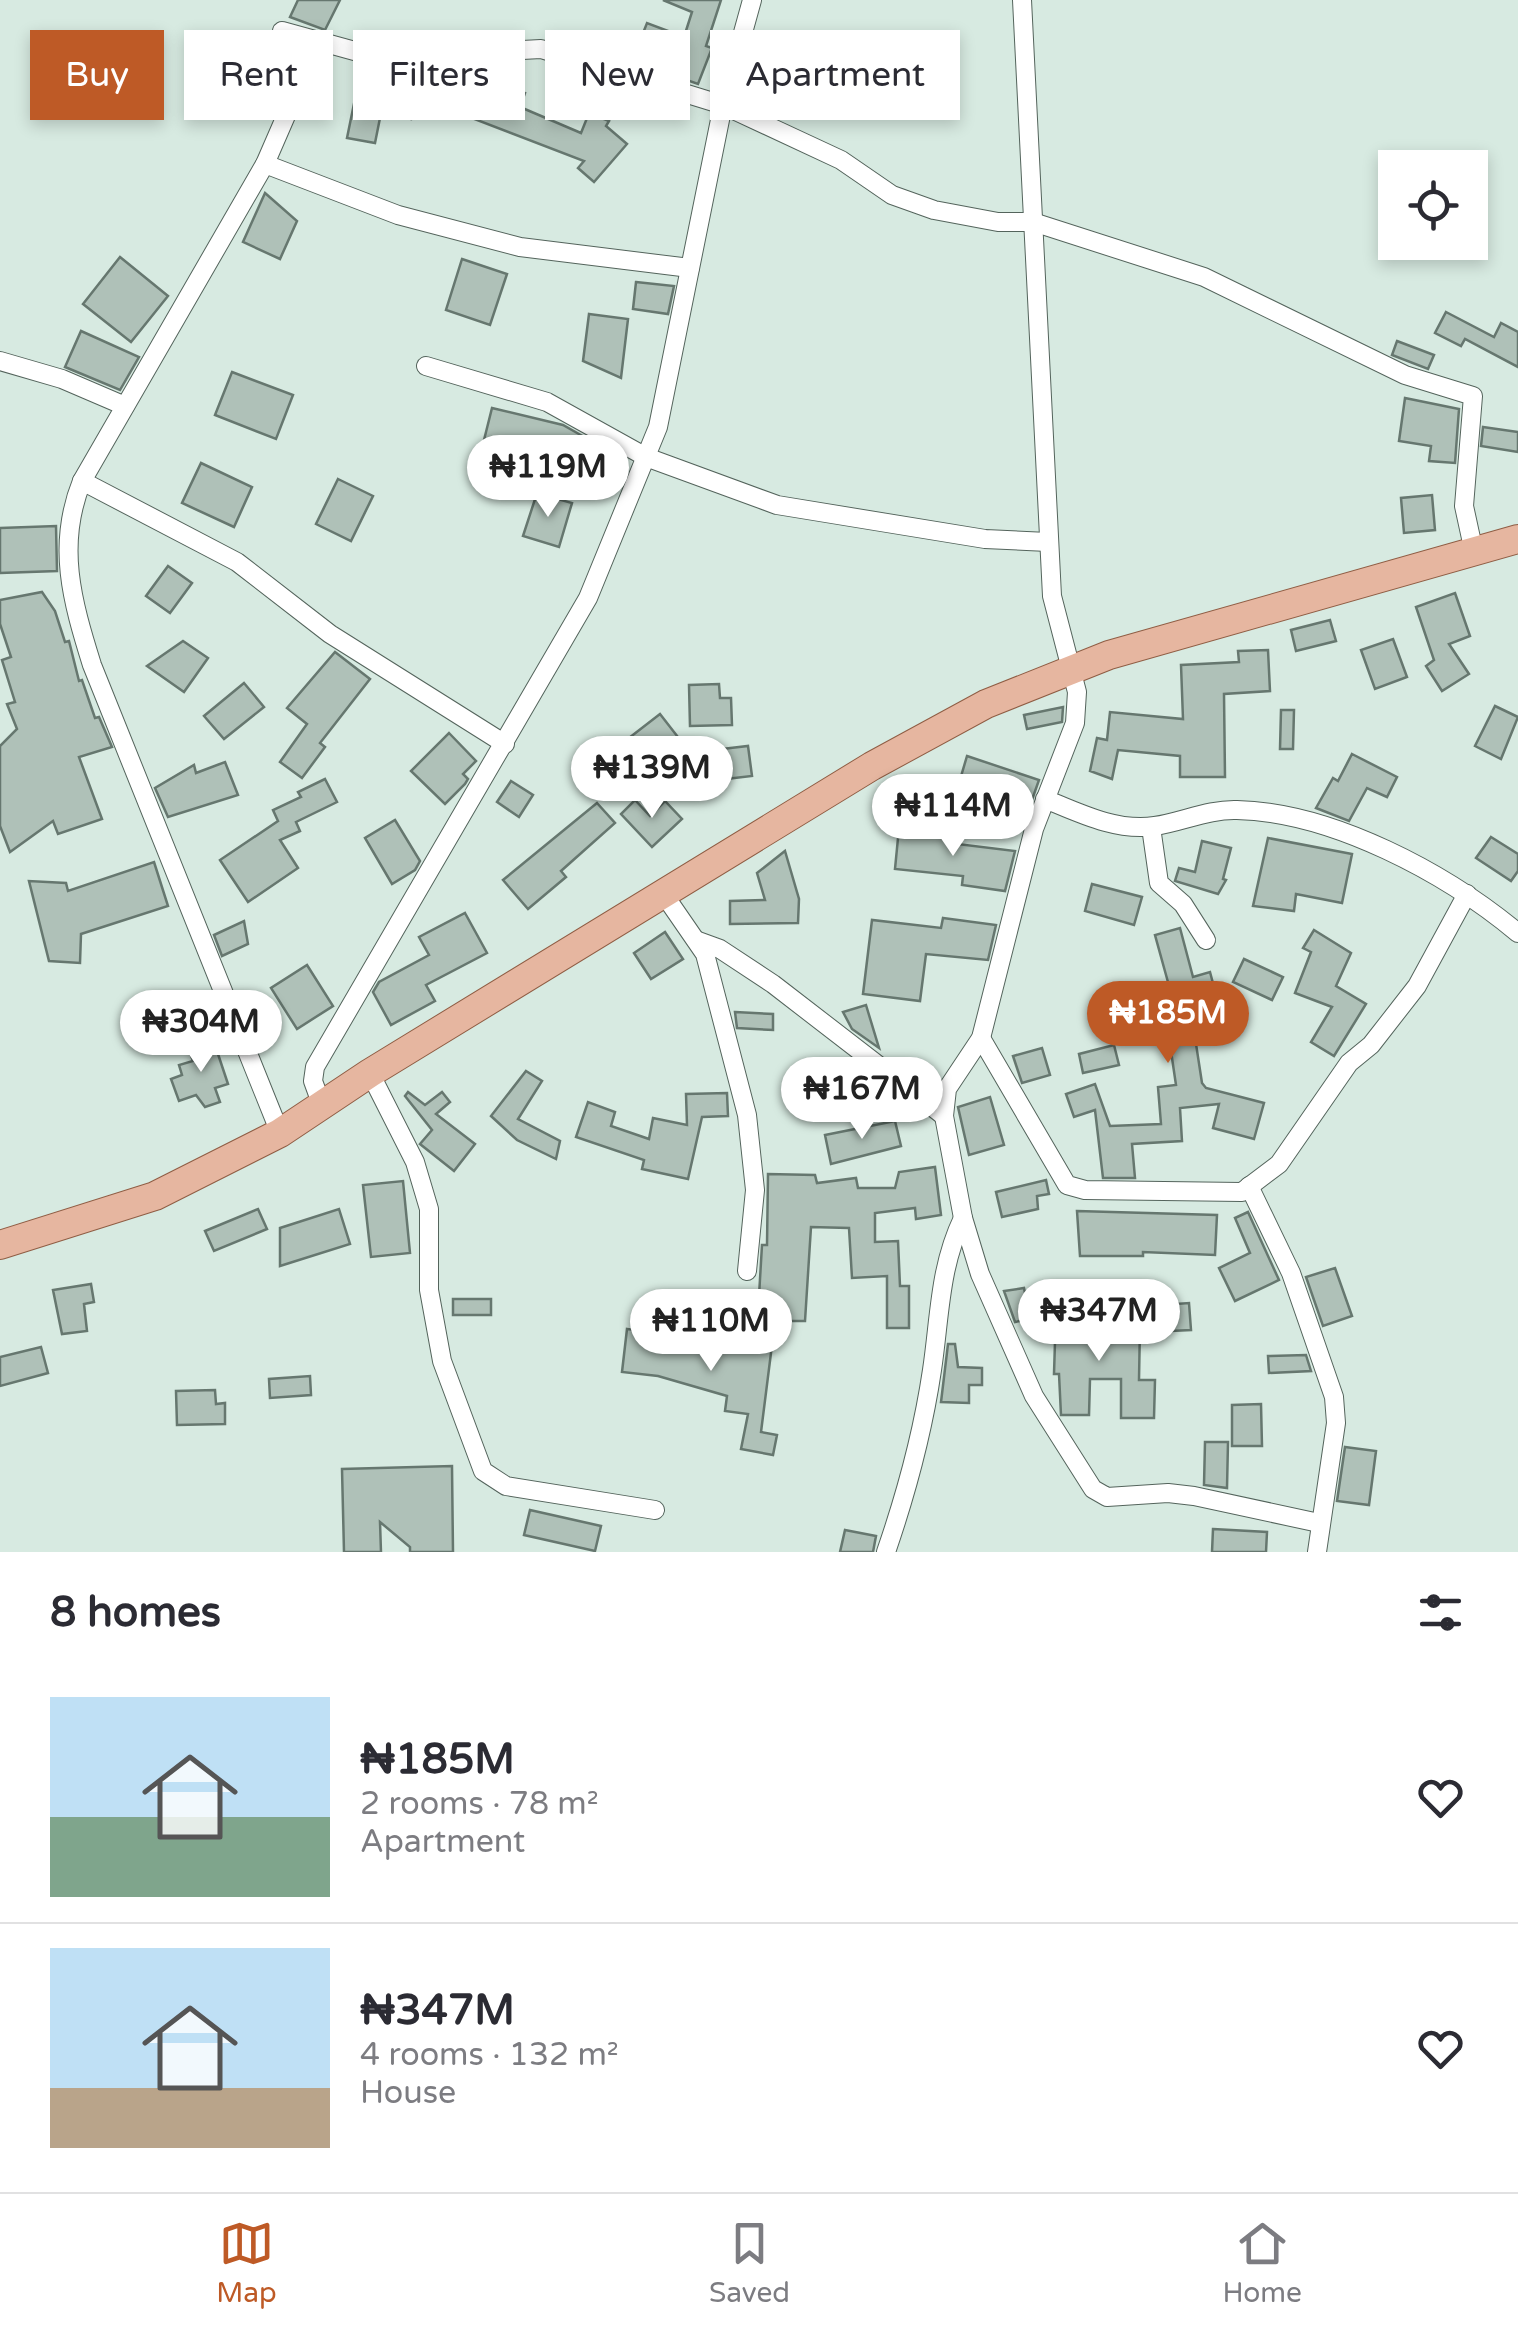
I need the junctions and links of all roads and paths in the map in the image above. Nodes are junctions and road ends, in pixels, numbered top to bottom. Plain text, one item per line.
1 (752, 0) edge
2 (1022, 0) edge
3 (744, 30) edge
4 (333, 46) edge
5 (710, 101) edge
6 (284, 120) edge
7 (720, 120) edge
8 (755, 120) edge
9 (265, 164) junction
10 (1033, 222) junction
11 (690, 268) junction
12 (0, 362) edge
13 (426, 366) dead end
14 (126, 406) junction
15 (646, 457) junction
16 (82, 481) junction
17 (1518, 539) edge
18 (1048, 542) junction
19 (1474, 552) junction
20 (1070, 668) junction
21 (506, 744) junction
22 (1045, 798) junction
23 (1151, 827) junction
24 (1467, 894) junction
25 (665, 896) junction
26 (1518, 933) edge
27 (1206, 940) dead end
28 (698, 941) junction
29 (981, 1038) junction
30 (370, 1073) junction
31 (322, 1104) junction
32 (944, 1116) junction
33 (280, 1133) junction
34 (1250, 1186) junction
35 (963, 1218) junction
36 (0, 1245) edge
37 (748, 1271) dead end
38 (654, 1510) dead end
39 (1318, 1524) junction
40 (886, 1552) edge
41 (1316, 1552) edge

1 - 3 street
2 - 10 street
4 - 5 street
6 - 9 street
7 - 11 street
8 - 10 street
9 - 11 street
9 - 14 street
10 - 18 street
10 - 19 street
11 - 15 street
12 - 14 street
13 - 15 street
14 - 16 street
15 - 18 street
15 - 21 street
16 - 21 street
16 - 33 street
17 - 19 main road
18 - 20 street
19 - 20 main road
20 - 22 street
20 - 25 main road
21 - 31 street
22 - 23 street
22 - 29 street
23 - 24 street
23 - 27 street
24 - 26 street
24 - 34 street
25 - 28 street
25 - 30 main road
28 - 32 street
28 - 37 street
29 - 32 street
29 - 34 street
30 - 31 main road
30 - 38 street
31 - 33 main road
32 - 35 street
33 - 36 main road
34 - 39 street
35 - 39 street
35 - 40 street
39 - 41 street

